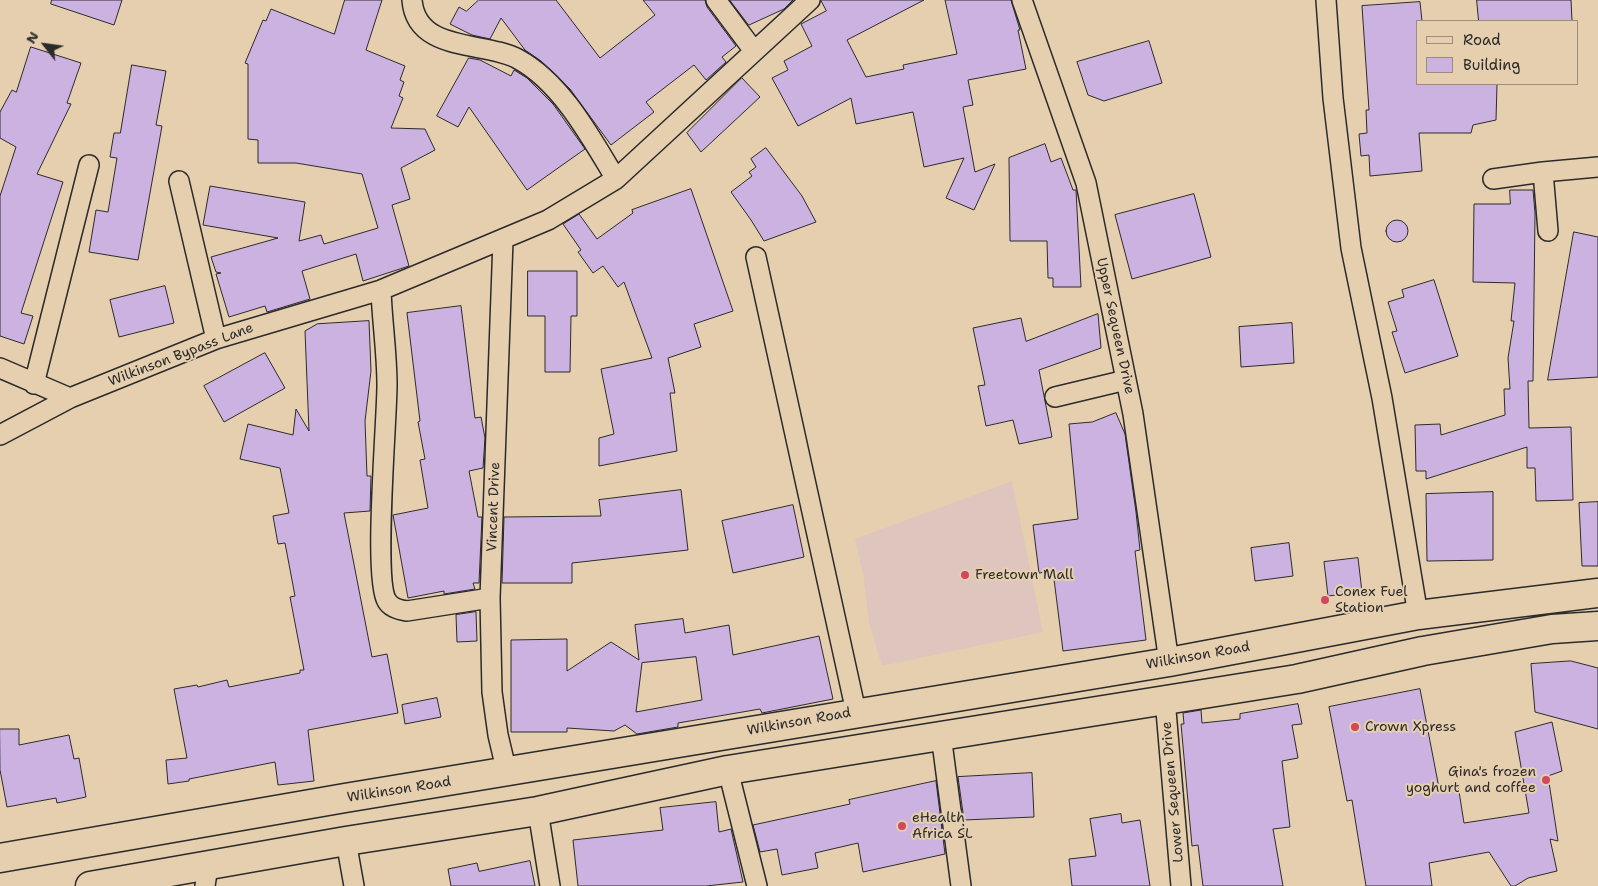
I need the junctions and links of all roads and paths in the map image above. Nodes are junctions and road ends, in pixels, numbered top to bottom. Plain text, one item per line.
1 (412, 0) edge
2 (716, 0) edge
3 (810, 0) edge
4 (1022, 0) edge
5 (1326, 0) edge
6 (754, 52) junction
7 (88, 166) dead end
8 (1598, 167) edge
9 (1543, 172) junction
10 (616, 179) junction
11 (1493, 179) dead end
12 (179, 181) dead end
13 (1548, 231) dead end
14 (503, 240) junction
15 (756, 257) dead end
16 (381, 290) junction
17 (216, 339) junction
18 (0, 368) edge
19 (1126, 380) junction
20 (34, 384) junction
21 (1055, 397) dead end
22 (70, 398) junction
23 (0, 436) edge
24 (1598, 593) edge
25 (490, 598) junction
26 (1418, 615) junction
27 (1598, 626) edge
28 (1308, 636) junction
29 (1169, 662) junction
30 (1315, 675) junction
31 (974, 693) junction
32 (1165, 699) junction
33 (856, 712) junction
34 (979, 729) junction
35 (941, 735) junction
36 (728, 770) junction
37 (507, 773) junction
38 (538, 811) junction
39 (346, 841) junction
40 (0, 858) edge
41 (207, 876) edge
42 (90, 886) edge
43 (354, 886) edge
44 (550, 886) edge
45 (757, 886) edge
46 (961, 886) edge
47 (1182, 886) edge

1 - 10 street
2 - 6 street
3 - 6 street, Wilkinson Bypass Lane
4 - 19 street, Upper Sequeen Drive
5 - 26 street
6 - 10 street, Wilkinson Bypass Lane
7 - 20 street
8 - 9 street
9 - 11 street
9 - 13 street
10 - 14 street, Wilkinson Bypass Lane
12 - 17 street
14 - 16 street, Wilkinson Bypass Lane
14 - 25 street, Vincent Drive
15 - 33 street
16 - 17 street, Wilkinson Bypass Lane
16 - 25 street
17 - 22 street, Wilkinson Bypass Lane
18 - 20 street
19 - 21 street
19 - 29 street, Upper Sequeen Drive
20 - 22 street
22 - 23 street, Wilkinson Bypass Lane
24 - 26 main road, Wilkinson Road
25 - 37 street, Vincent Drive
26 - 28 main road, Wilkinson Road
27 - 30 main road
28 - 29 main road, Wilkinson Road
28 - 30 main road
29 - 31 main road, Wilkinson Road
30 - 32 main road
31 - 33 main road, Wilkinson Road
31 - 34 main road
32 - 34 main road
32 - 47 street, Lower Sequeen Drive
33 - 37 main road, Wilkinson Road
34 - 35 main road
35 - 36 main road
35 - 46 street
36 - 38 main road
36 - 45 street
37 - 40 main road, Wilkinson Road
38 - 39 main road
38 - 44 street
39 - 41 main road
39 - 43 street
41 - 42 main road

